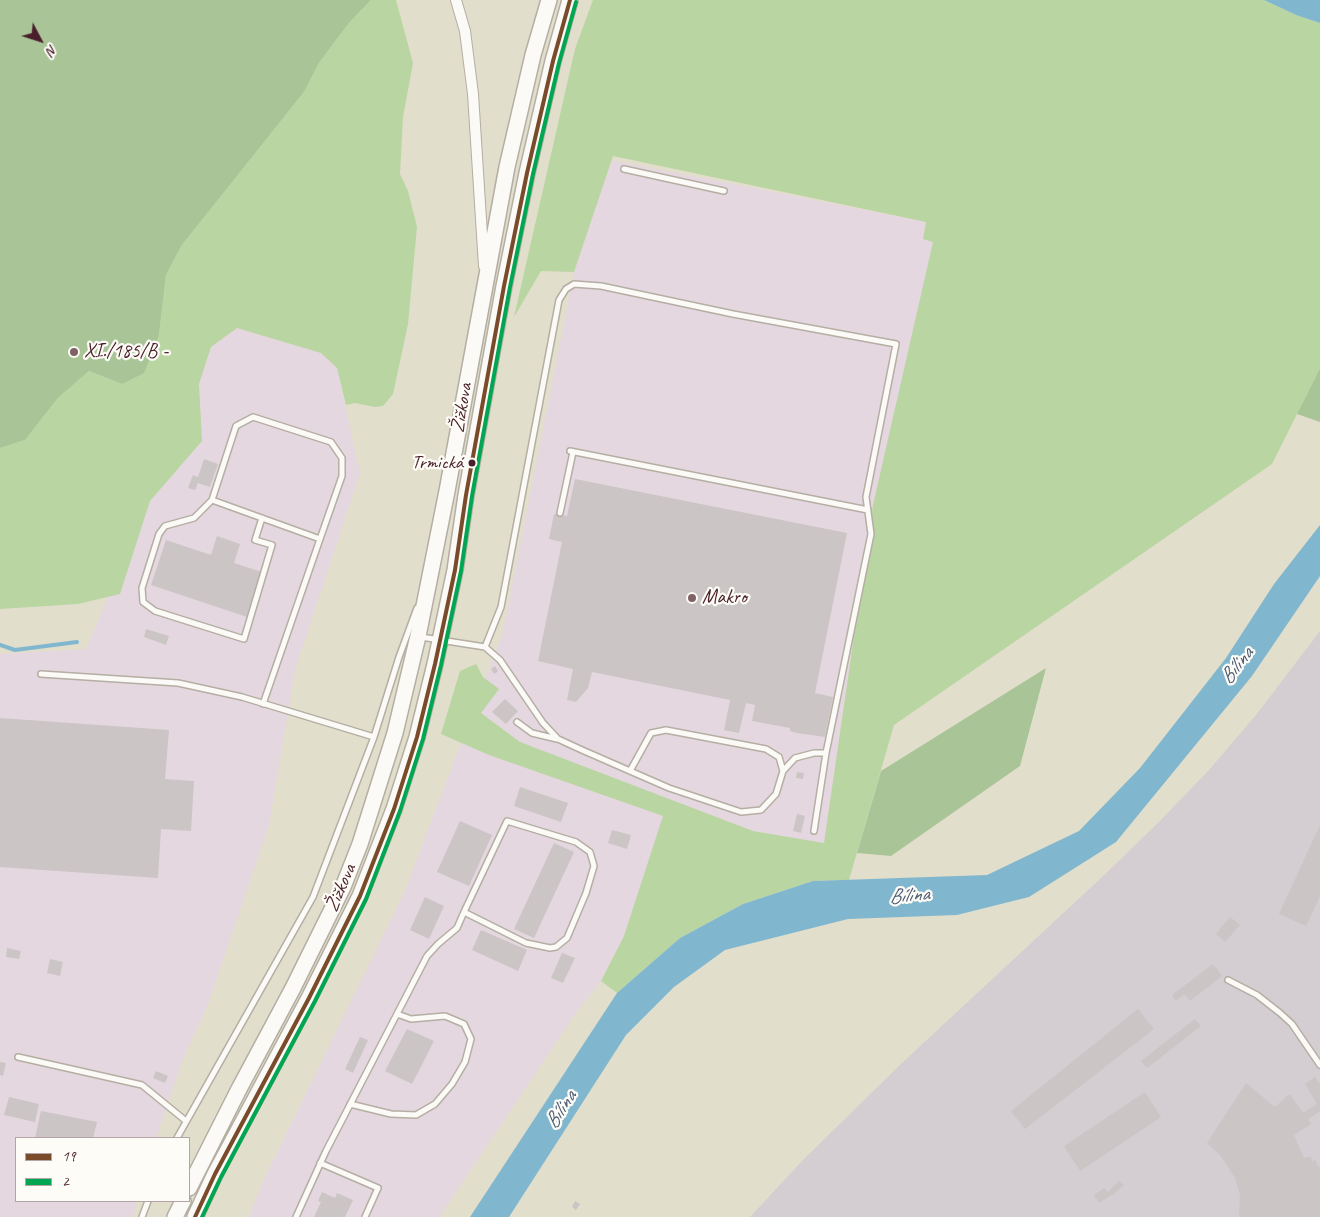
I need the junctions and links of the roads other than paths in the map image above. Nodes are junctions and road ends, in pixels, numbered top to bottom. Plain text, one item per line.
1 (456, 0) edge
2 (548, 0) edge
3 (570, 0) edge
4 (624, 169) dead end
5 (724, 191) dead end
6 (486, 280) junction
7 (212, 500) junction
8 (868, 510) junction
9 (560, 513) dead end
10 (262, 518) junction
11 (320, 538) junction
12 (432, 565) junction
13 (418, 636) junction
14 (441, 640) junction
15 (485, 647) junction
16 (41, 674) dead end
17 (263, 704) junction
18 (517, 722) dead end
19 (374, 737) junction
20 (558, 739) junction
21 (826, 753) junction
22 (630, 771) junction
23 (783, 772) junction
24 (814, 831) dead end
25 (464, 912) junction
26 (1228, 980) dead end
27 (397, 1014) junction
28 (18, 1057) dead end
29 (1320, 1066) edge
30 (350, 1104) junction
31 (186, 1120) junction
32 (178, 1137) edge
33 (320, 1163) junction
34 (190, 1186) edge
35 (148, 1202) edge
36 (182, 1202) edge
37 (142, 1217) edge
38 (175, 1217) edge
39 (195, 1217) edge
40 (296, 1217) edge
41 (365, 1217) edge

1 - 6 street, Žižkova
2 - 6 main road, Žižkova
3 - 14 main road, Žižkova
4 - 5 lane
6 - 12 main road, Žižkova
7 - 10 lane
7 - 10 lane
7 - 11 lane
8 - 9 lane
8 - 15 lane
8 - 21 lane
10 - 11 lane
11 - 17 lane
12 - 13 main road, Žižkova
12 - 19 lane, Žižkova
13 - 14 lane
13 - 34 main road, Žižkova
14 - 15 lane
14 - 39 main road, Žižkova
15 - 20 lane
16 - 17 lane
17 - 19 lane
18 - 20 lane
19 - 31 lane, Žižkova
20 - 22 lane
21 - 23 lane
21 - 24 lane
22 - 23 lane
22 - 23 lane
25 - 25 lane
25 - 27 lane
26 - 29 lane
27 - 30 lane
27 - 30 lane
28 - 31 lane
30 - 33 lane
31 - 32 lane, Žižkova
33 - 40 lane
33 - 41 lane
35 - 37 lane
36 - 38 main road

